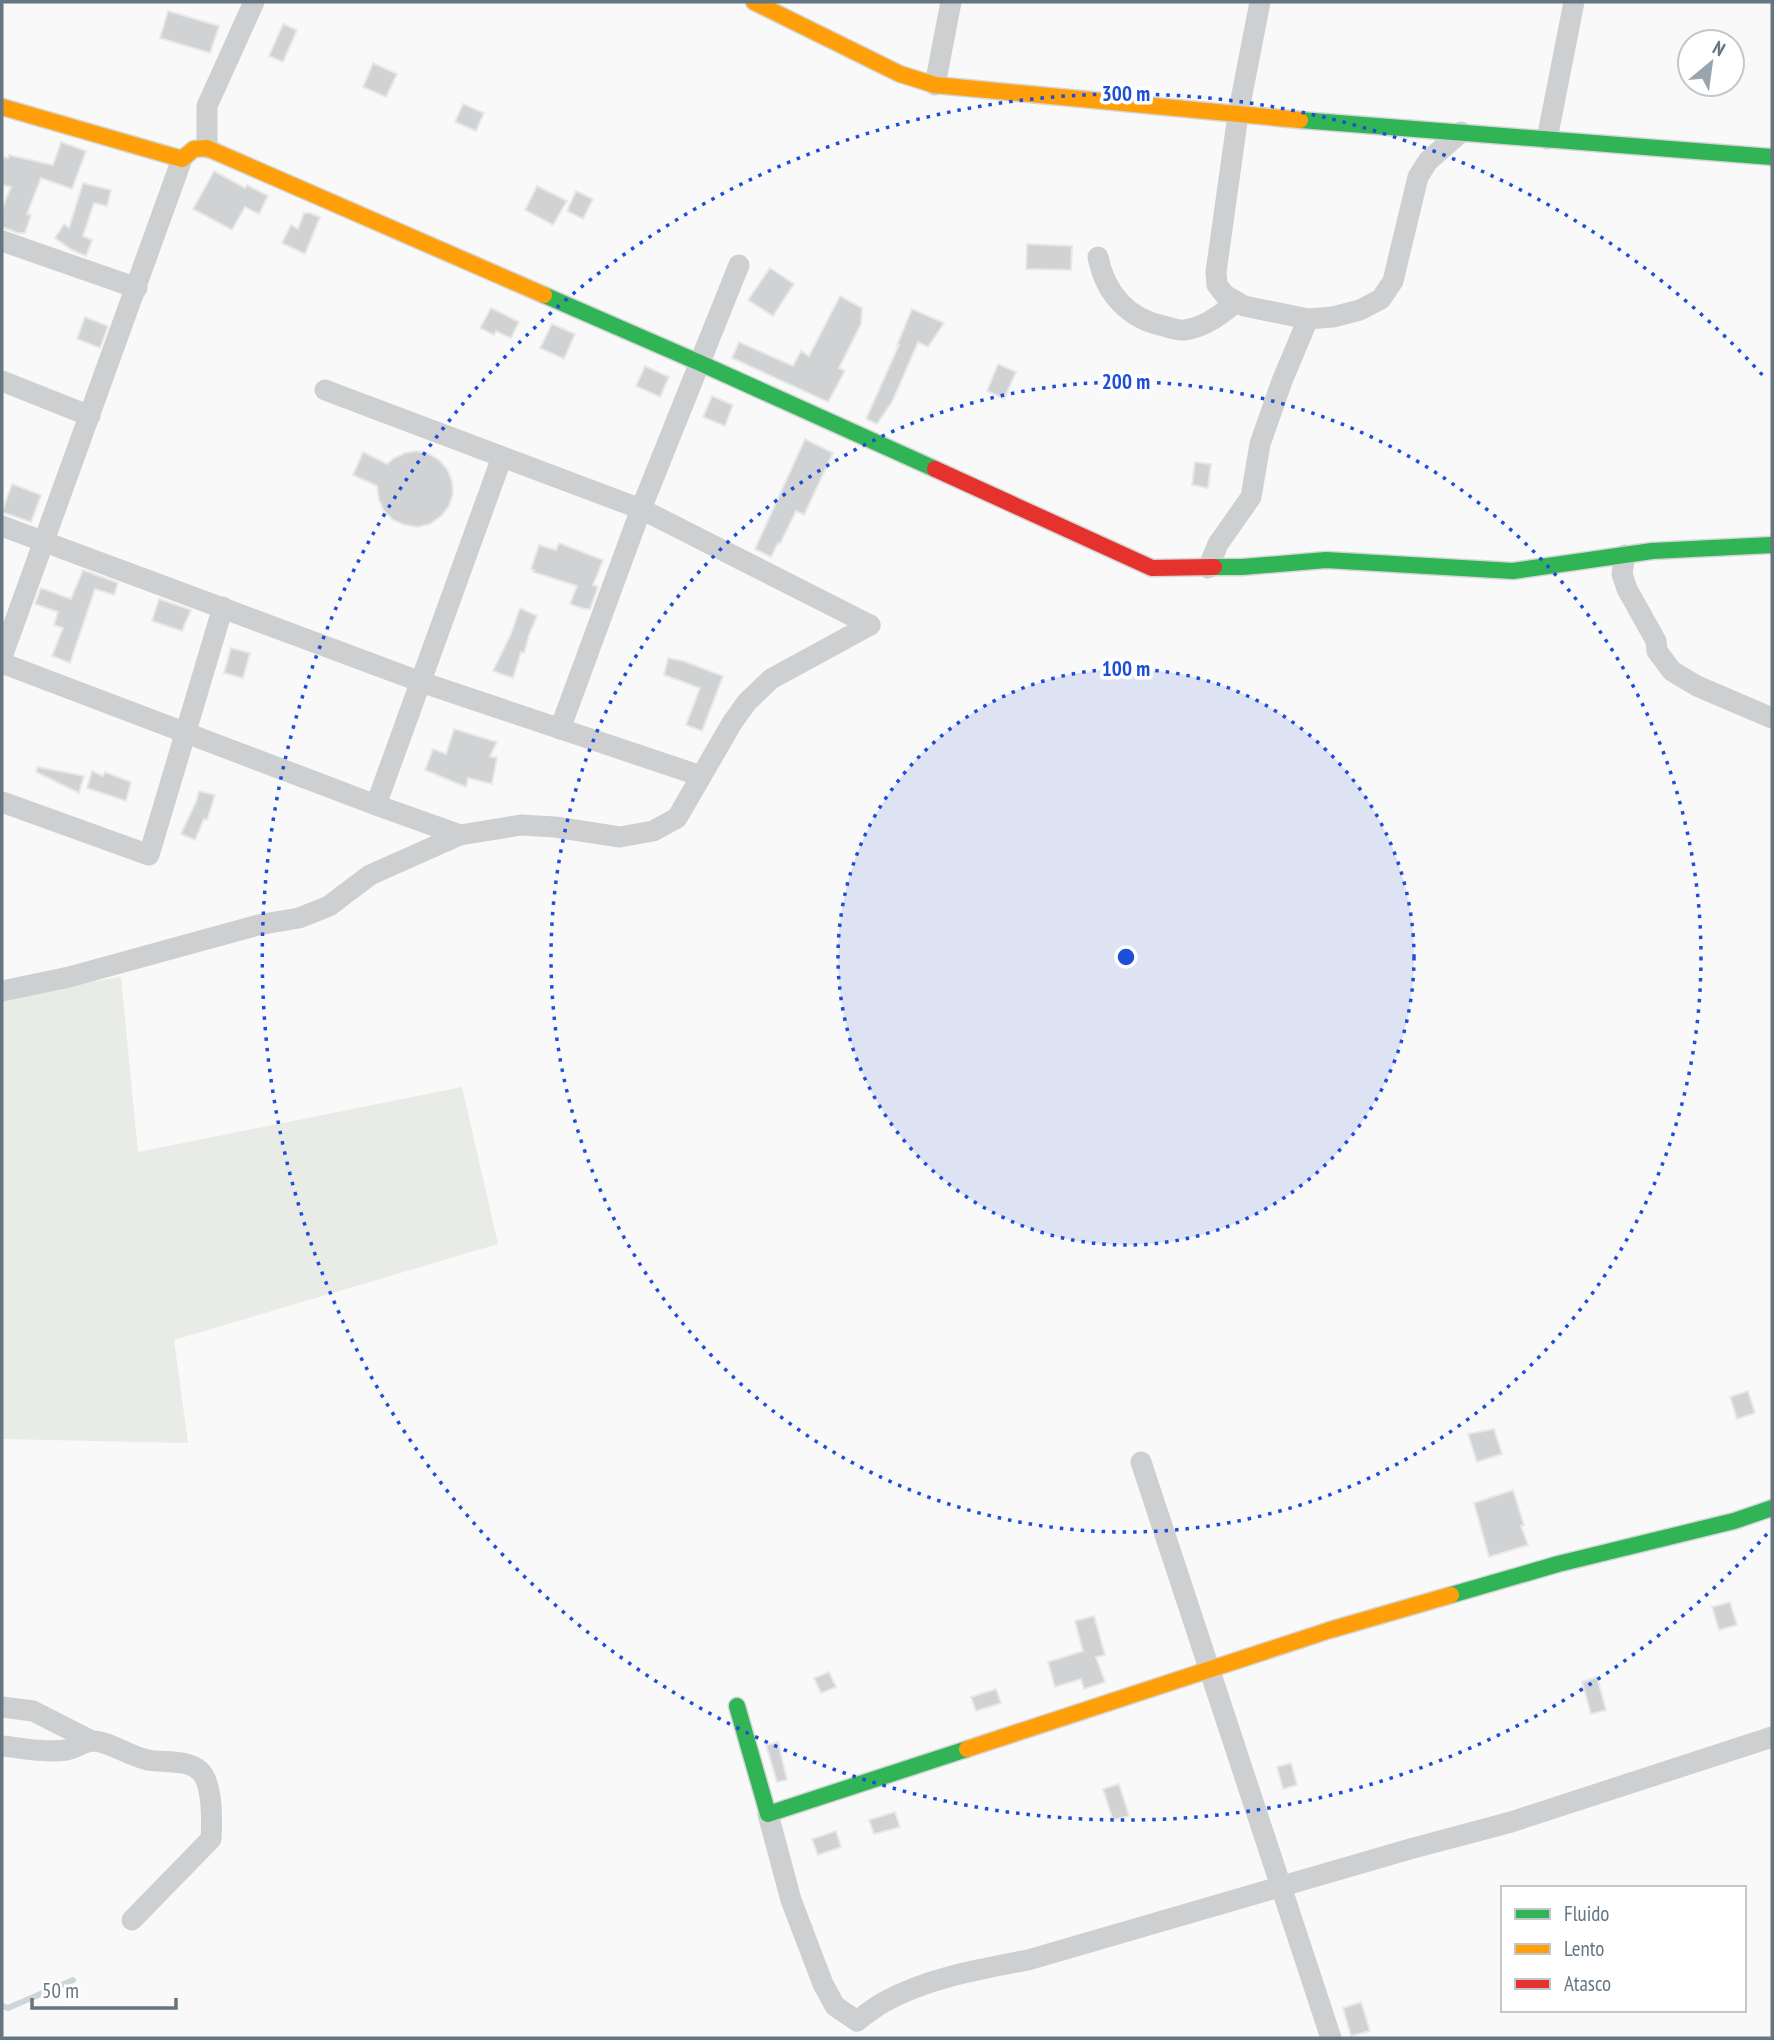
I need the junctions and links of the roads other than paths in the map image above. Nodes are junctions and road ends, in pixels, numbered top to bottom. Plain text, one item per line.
1 (254, 2) edge
2 (754, 2) edge
3 (951, 2) edge
4 (1260, 2) edge
5 (1574, 2) edge
6 (935, 85) junction
7 (2, 107) edge
8 (1238, 115) junction
9 (1461, 132) junction
10 (1547, 139) junction
11 (207, 149) junction
12 (1772, 157) edge
13 (182, 159) junction
14 (2, 242) edge
15 (1098, 257) dead end
16 (739, 265) dead end
17 (136, 288) junction
18 (1237, 302) junction
19 (1308, 319) junction
20 (699, 363) junction
21 (2, 381) edge
22 (324, 390) dead end
23 (90, 416) junction
24 (502, 457) junction
25 (641, 509) junction
26 (2, 526) edge
27 (44, 542) junction
28 (1772, 545) edge
29 (1625, 555) junction
30 (1208, 568) junction
31 (223, 607) junction
32 (2, 657) edge
33 (2, 663) edge
34 (421, 682) junction
35 (1772, 718) edge
36 (560, 729) junction
37 (185, 733) junction
38 (701, 776) junction
39 (2, 802) edge
40 (376, 805) junction
41 (460, 835) junction
42 (2, 991) edge
43 (1141, 1462) dead end
44 (1772, 1508) edge
45 (1209, 1670) junction
46 (737, 1706) dead end
47 (2, 1707) edge
48 (1772, 1737) edge
49 (92, 1741) junction
50 (2, 1746) edge
51 (768, 1814) junction
52 (1281, 1886) junction
53 (132, 1920) dead end
54 (857, 2029) edge
55 (1331, 2038) edge

1 - 11 street
2 - 6 street
3 - 6 street
4 - 8 street
5 - 10 street
6 - 8 street
7 - 13 street
8 - 9 street
8 - 18 street
9 - 10 street
9 - 19 street
10 - 12 street
11 - 13 street
11 - 20 street
13 - 17 street
14 - 17 street
15 - 18 street
16 - 20 street
17 - 23 street
18 - 19 street
19 - 30 street
20 - 25 street
20 - 30 street
21 - 23 street
22 - 24 street
23 - 27 street
24 - 25 street
24 - 34 street
25 - 36 street
25 - 38 street
26 - 27 street
27 - 31 street
27 - 32 street
28 - 29 street
29 - 30 street
29 - 35 street
31 - 34 street
31 - 37 street
33 - 37 street
34 - 36 street
34 - 40 street
36 - 38 street
37 - 39 street
37 - 40 street
38 - 41 street
40 - 41 street
41 - 42 street
43 - 45 street
44 - 45 street
45 - 51 street
45 - 52 street
46 - 51 street
47 - 49 street
48 - 52 street
49 - 50 street
49 - 53 street
51 - 54 street
52 - 54 street
52 - 55 street

